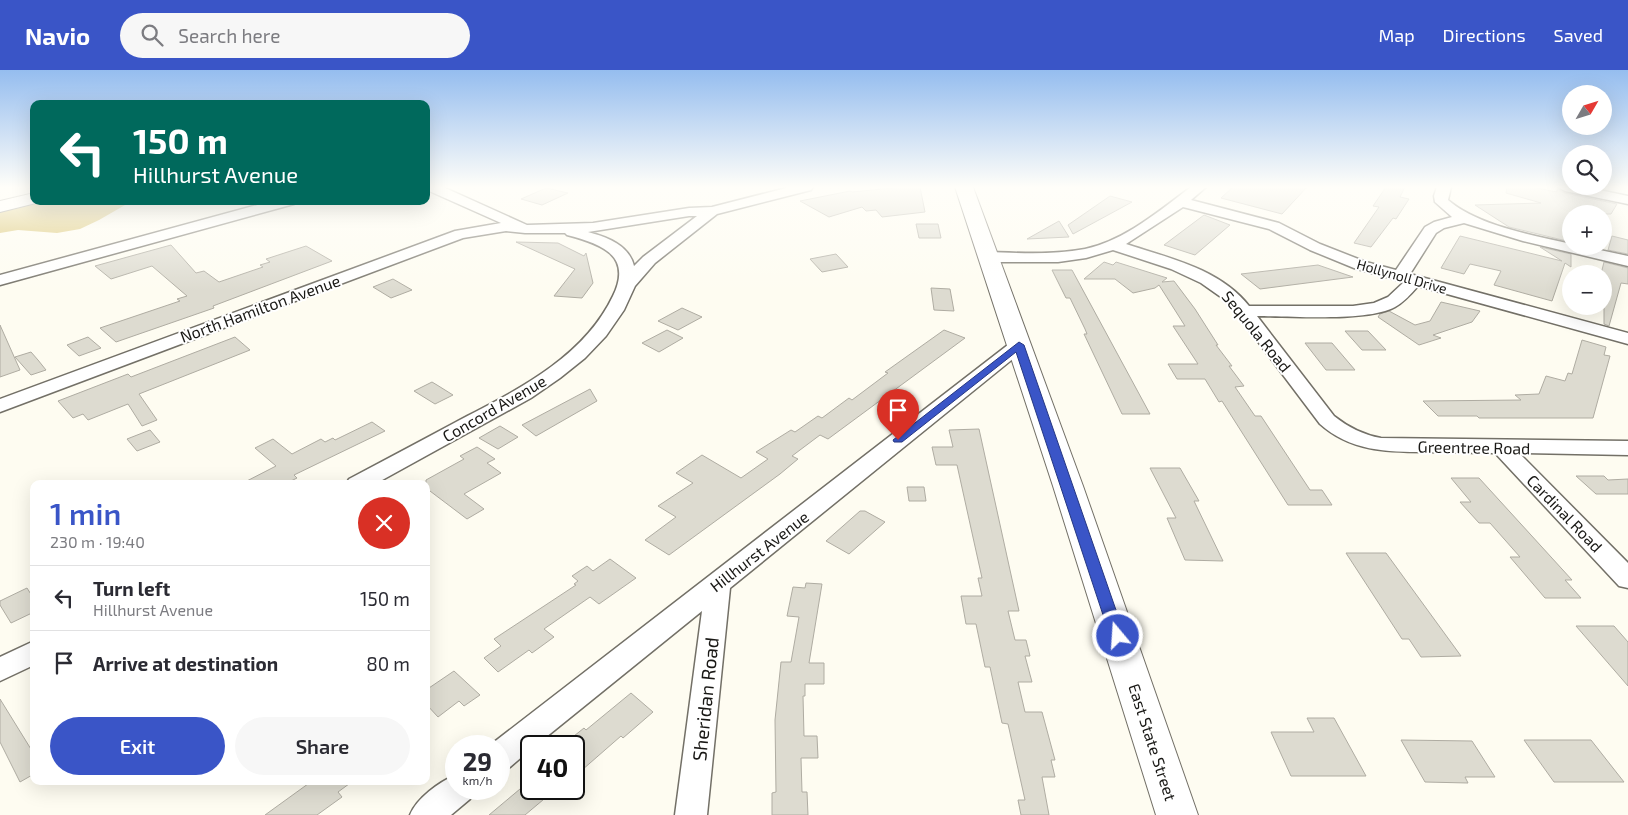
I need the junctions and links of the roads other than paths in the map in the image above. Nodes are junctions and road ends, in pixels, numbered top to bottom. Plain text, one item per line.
1 (213, 222) edge
2 (511, 222) edge
3 (626, 222) edge
4 (698, 222) edge
5 (976, 222) edge
6 (1149, 222) edge
7 (1258, 222) edge
8 (1451, 222) edge
9 (1475, 222) edge
10 (525, 228) junction
11 (552, 229) junction
12 (1112, 245) junction
13 (988, 257) junction
14 (1628, 261) edge
15 (1407, 278) junction
16 (0, 280) edge
17 (627, 284) junction
18 (1244, 311) junction
19 (1628, 339) edge
20 (1019, 345) junction
21 (0, 406) edge
22 (1327, 420) joint
23 (1501, 447) junction
24 (1628, 448) edge
25 (364, 480) edge
26 (1628, 579) edge
27 (718, 583) junction
28 (30, 654) edge
29 (0, 670) edge
30 (510, 748) edge
31 (445, 800) edge
32 (426, 815) edge
33 (692, 815) edge
34 (1178, 815) edge

1 - 16 street
2 - 10 street
3 - 11 street
4 - 17 street, Concord Avenue
5 - 13 main road, East State Street
6 - 12 street
7 - 15 street, Hollynoll Drive
8 - 15 street
9 - 14 street
10 - 11 street, North Hamilton Avenue
10 - 21 street, North Hamilton Avenue
11 - 17 street
12 - 13 street
12 - 18 street, Sequola Road
13 - 20 main road, East State Street
15 - 18 street
15 - 19 street, Hollynoll Drive
17 - 25 street, Concord Avenue
18 - 22 street, Sequola Road
20 - 27 street, Hillhurst Avenue
20 - 34 main road, East State Street
22 - 23 street, Greentree Road
23 - 24 street, Greentree Road
23 - 26 street, Cardinal Road
27 - 30 street, Hillhurst Avenue
27 - 33 street, Sheridan Road
28 - 29 street
31 - 32 street

